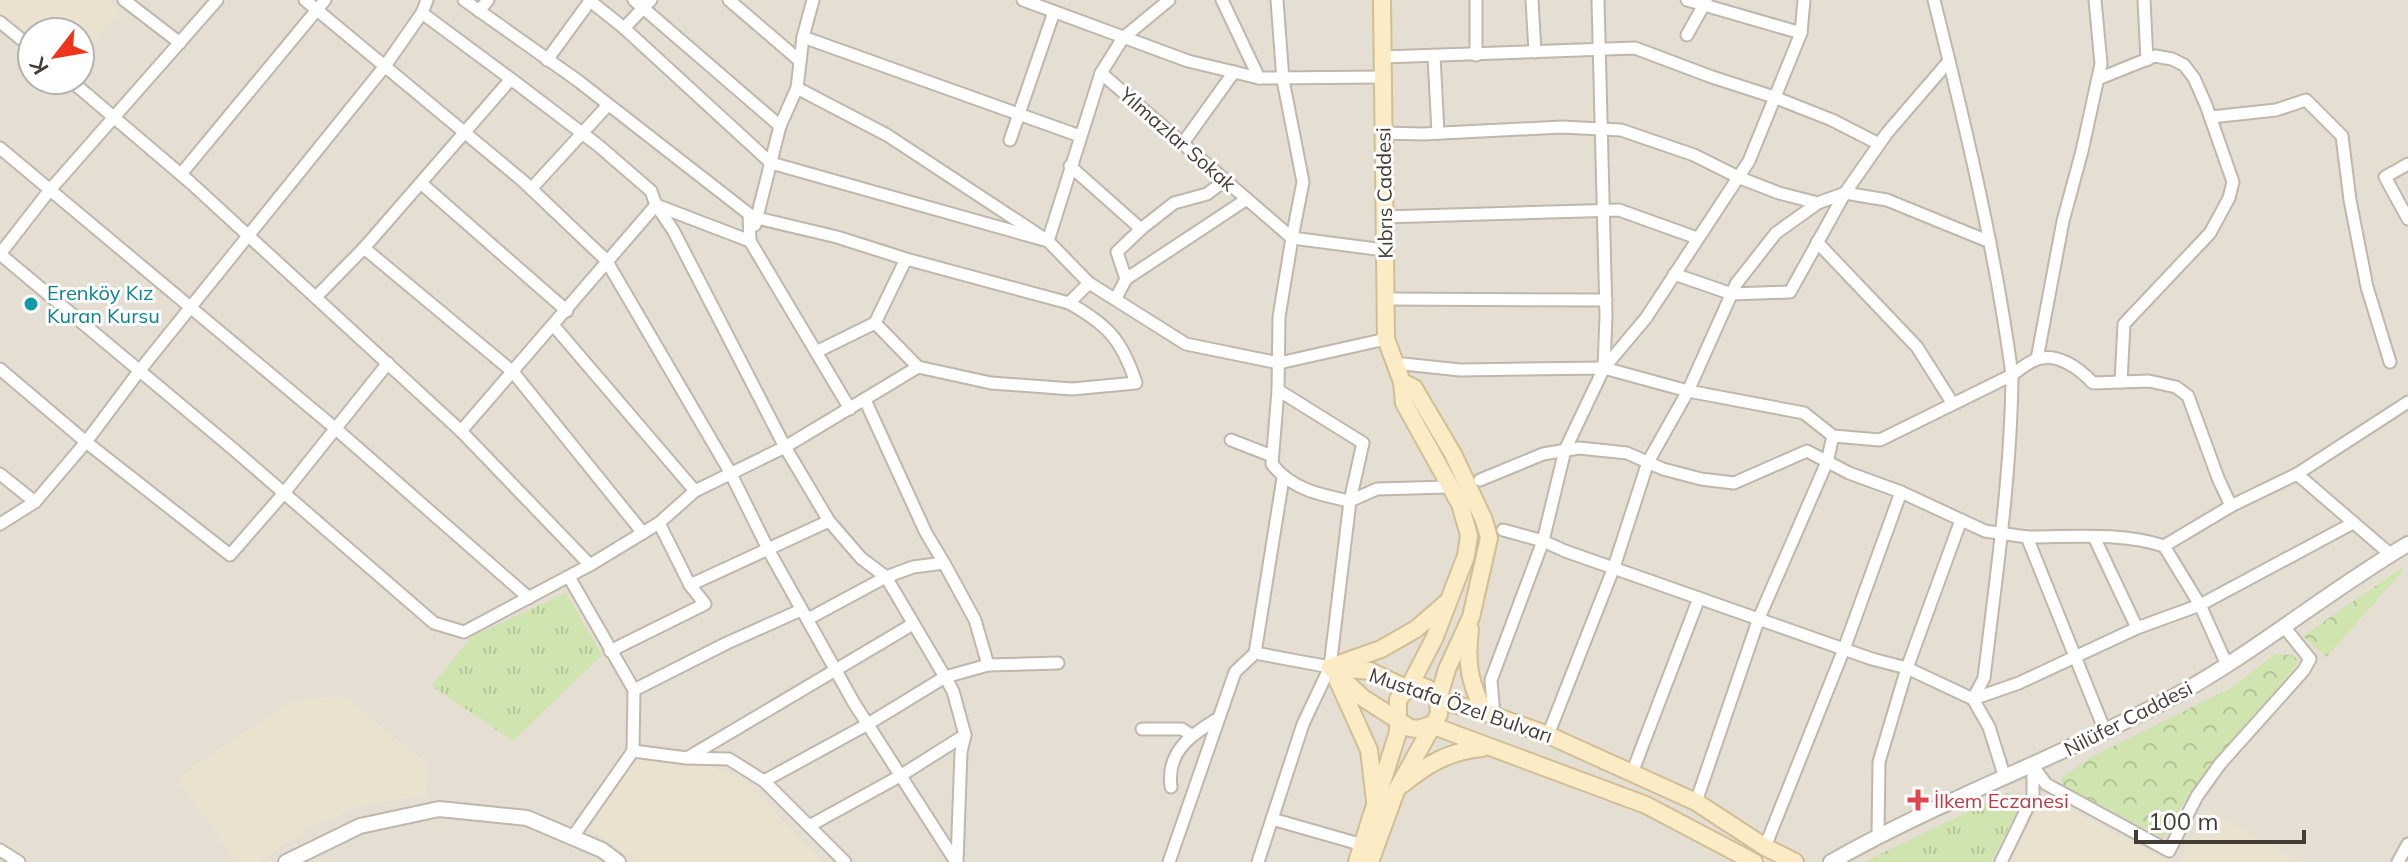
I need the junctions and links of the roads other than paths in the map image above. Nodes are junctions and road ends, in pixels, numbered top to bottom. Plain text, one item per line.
1 (124, 0) edge
2 (217, 0) edge
3 (305, 0) edge
4 (427, 0) edge
5 (464, 0) edge
6 (488, 0) edge
7 (589, 0) edge
8 (729, 0) edge
9 (813, 0) edge
10 (1023, 0) edge
11 (1169, 0) edge
12 (1222, 0) edge
13 (1277, 0) edge
14 (1382, 0) edge
15 (1476, 0) edge
16 (1532, 0) edge
17 (1598, 0) edge
18 (1687, 0) edge
19 (1804, 0) edge
20 (1934, 0) edge
21 (2095, 0) edge
22 (2144, 0) edge
23 (1706, 2) edge
24 (643, 3) edge
25 (321, 5) edge
26 (479, 11) junction
27 (1054, 12) junction
28 (422, 13) junction
29 (0, 22) edge
30 (624, 28) junction
31 (1801, 33) junction
32 (16, 35) edge
33 (1687, 35) dead end
34 (803, 37) junction
35 (1123, 38) junction
36 (180, 43) junction
37 (1600, 49) junction
38 (1535, 52) junction
39 (1476, 55) junction
40 (1434, 56) junction
41 (1383, 57) junction
42 (547, 60) junction
43 (2147, 60) junction
44 (800, 61) junction
45 (1949, 61) junction
46 (385, 66) junction
47 (1234, 72) junction
48 (1101, 73) junction
49 (1383, 77) junction
50 (1259, 78) junction
51 (511, 79) junction
52 (2098, 79) junction
53 (1283, 80) junction
54 (797, 88) junction
55 (89, 96) edge
56 (1774, 97) junction
57 (608, 105) junction
58 (1018, 114) junction
59 (113, 116) junction
60 (2211, 117) junction
61 (780, 126) junction
62 (1601, 129) junction
63 (466, 133) junction
64 (582, 133) junction
65 (1383, 133) junction
66 (1438, 133) junction
67 (1080, 136) junction
68 (1010, 140) dead end
69 (1183, 143) junction
70 (1879, 144) junction
71 (0, 148) edge
72 (771, 163) junction
73 (2408, 164) edge
74 (1070, 166) junction
75 (181, 174) junction
76 (1740, 178) junction
77 (1224, 181) junction
78 (422, 184) junction
79 (531, 189) junction
80 (49, 191) junction
81 (1845, 193) junction
82 (1247, 199) junction
83 (1818, 203) junction
84 (656, 205) junction
85 (1603, 212) junction
86 (1383, 217) junction
87 (757, 218) junction
88 (2408, 219) edge
89 (1141, 229) junction
90 (250, 236) junction
91 (1292, 238) junction
92 (1697, 238) junction
93 (750, 241) junction
94 (1048, 241) junction
95 (1817, 242) junction
96 (1990, 242) junction
97 (364, 248) junction
98 (1384, 250) junction
99 (0, 254) edge
100 (906, 259) junction
101 (606, 260) junction
102 (1674, 274) junction
103 (1126, 279) junction
104 (1089, 283) junction
105 (1732, 294) junction
106 (316, 297) junction
107 (1116, 298) junction
108 (1386, 299) junction
109 (1606, 300) junction
110 (1069, 303) junction
111 (190, 309) junction
112 (567, 311) junction
113 (875, 323) junction
114 (554, 326) junction
115 (1386, 339) junction
116 (816, 352) junction
117 (2037, 359) junction
118 (2390, 362) dead end
119 (388, 363) junction
120 (1279, 363) junction
121 (1394, 363) junction
122 (918, 367) junction
123 (1604, 368) junction
124 (0, 369) edge
125 (140, 370) junction
126 (513, 372) junction
127 (2012, 375) junction
128 (1402, 382) junction
129 (2121, 382) junction
130 (1278, 390) junction
131 (1688, 391) junction
132 (865, 400) junction
133 (2408, 402) edge
134 (1953, 404) junction
135 (850, 409) junction
136 (336, 429) junction
137 (461, 431) junction
138 (1833, 436) junction
139 (1231, 440) dead end
140 (86, 442) junction
141 (785, 447) junction
142 (1565, 450) junction
143 (1272, 456) junction
144 (1648, 462) junction
145 (1827, 462) junction
146 (730, 472) junction
147 (0, 474) edge
148 (2297, 474) junction
149 (1283, 478) junction
150 (1480, 480) dead end
151 (1449, 487) junction
152 (695, 491) junction
153 (1901, 492) junction
154 (284, 493) junction
155 (1350, 501) junction
156 (35, 502) junction
157 (2231, 506) junction
158 (1961, 520) junction
159 (829, 521) junction
160 (659, 523) junction
161 (2353, 523) junction
162 (0, 524) edge
163 (1503, 530) dead end
164 (643, 533) junction
165 (2003, 534) junction
166 (2027, 537) junction
167 (2094, 537) junction
168 (1543, 541) junction
169 (2408, 544) edge
170 (2164, 546) junction
171 (769, 551) junction
172 (2390, 554) junction
173 (944, 563) junction
174 (590, 565) junction
175 (1614, 567) junction
176 (569, 577) junction
177 (886, 577) junction
178 (690, 585) junction
179 (529, 598) junction
180 (1699, 598) junction
181 (1450, 599) junction
182 (2200, 605) junction
183 (804, 614) junction
184 (1471, 617) junction
185 (1759, 618) junction
186 (913, 624) junction
187 (2137, 628) junction
188 (2285, 628) junction
189 (1844, 649) junction
190 (610, 651) junction
191 (1255, 653) junction
192 (2074, 658) junction
193 (1058, 663) dead end
194 (988, 665) junction
195 (2227, 665) junction
196 (1330, 667) junction
197 (1907, 668) junction
198 (836, 671) junction
199 (945, 677) junction
200 (1408, 689) junction
201 (634, 690) junction
202 (1973, 699) junction
203 (1438, 700) junction
204 (1489, 714) junction
205 (1220, 718) junction
206 (1400, 719) junction
207 (868, 724) junction
208 (1431, 725) junction
209 (1142, 729) dead end
210 (2105, 731) junction
211 (965, 735) junction
212 (1191, 735) junction
213 (1548, 735) junction
214 (1489, 747) junction
215 (633, 751) junction
216 (687, 758) junction
217 (2033, 766) junction
218 (1632, 773) junction
219 (900, 776) junction
220 (2005, 778) junction
221 (764, 781) junction
222 (1171, 787) dead end
223 (1396, 791) junction
224 (1696, 802) junction
225 (1376, 806) junction
226 (1272, 819) junction
227 (811, 825) junction
228 (1878, 835) junction
229 (572, 838) junction
230 (2408, 844) edge
231 (1363, 845) junction
232 (1765, 847) junction
233 (0, 850) edge
234 (19, 862) edge
235 (286, 862) edge
236 (618, 862) edge
237 (845, 862) edge
238 (956, 862) edge
239 (1169, 862) edge
240 (1258, 862) edge
241 (1357, 862) edge
242 (1370, 862) edge
243 (1754, 862) edge
244 (1795, 862) edge
245 (1831, 862) edge
246 (2001, 862) edge
247 (2398, 862) edge

1 - 36 street
2 - 36 street
3 - 25 street
4 - 28 street
5 - 26 street
6 - 26 street
7 - 30 street
7 - 42 street
8 - 44 street
9 - 34 street
10 - 27 street
11 - 35 street
12 - 50 street
13 - 53 street
14 - 41 main road, Kıbrıs Caddesi
15 - 39 street
16 - 38 street
17 - 37 street
18 - 23 street
19 - 31 street
20 - 45 street
21 - 52 street
22 - 43 street
23 - 31 street
23 - 33 street
24 - 30 street
24 - 61 street
25 - 46 street
25 - 75 street
26 - 42 street
27 - 35 street
27 - 58 street
28 - 46 street
28 - 51 street
29 - 32 street
30 - 72 street
31 - 56 street
34 - 44 street
34 - 58 street
35 - 47 street
35 - 48 street
36 - 59 street
37 - 38 street
37 - 56 street
37 - 62 street
38 - 39 street
39 - 40 street
40 - 41 street
40 - 66 street
41 - 49 main road, Kıbrıs Caddesi
42 - 57 street
43 - 52 street
43 - 60 street
44 - 54 street
45 - 70 street
45 - 96 street
46 - 63 street
46 - 90 street
47 - 50 street
47 - 69 street
48 - 67 street, Yılmazlar Sokak
48 - 69 street, Yılmazlar Sokak
49 - 53 street
49 - 65 main road, Kıbrıs Caddesi
50 - 53 street
51 - 63 street
51 - 64 street
52 - 117 street
53 - 91 street
54 - 61 street
54 - 94 street
55 - 59 street
56 - 70 street
56 - 76 street
57 - 64 street
57 - 93 street
58 - 67 street
58 - 68 street
59 - 75 street
59 - 80 street
60 - 118 street
60 - 129 street
61 - 72 street
62 - 66 street
62 - 76 street
62 - 85 street
63 - 78 street
63 - 79 street
64 - 79 street
64 - 84 street
65 - 66 street
65 - 86 main road, Kıbrıs Caddesi
67 - 74 street, Yılmazlar Sokak
69 - 77 street, Yılmazlar Sokak
70 - 81 street
71 - 80 street
72 - 87 street
72 - 94 street
73 - 88 street
74 - 89 street
74 - 94 street, Yılmazlar Sokak
75 - 90 street
76 - 83 street
76 - 92 street
77 - 82 street, Yılmazlar Sokak
77 - 89 street
78 - 97 street
78 - 112 street
79 - 101 street
80 - 99 street
80 - 111 street
81 - 83 street
81 - 95 street
81 - 96 street
82 - 91 street, Yılmazlar Sokak
82 - 103 street
83 - 105 street
84 - 93 street
84 - 101 street
84 - 141 street
85 - 86 street
85 - 92 street
85 - 109 street
86 - 98 main road, Kıbrıs Caddesi
87 - 93 street
87 - 100 street
89 - 103 street
90 - 106 street
90 - 111 street
91 - 98 street
91 - 120 street
92 - 102 street
93 - 116 street
94 - 104 street
95 - 105 street
95 - 134 street
96 - 127 street
97 - 106 street
97 - 126 street
98 - 108 main road, Kıbrıs Caddesi
99 - 125 street
100 - 110 street
100 - 113 street
101 - 112 street
101 - 146 street
102 - 105 street
102 - 123 street
103 - 107 street
104 - 107 street
104 - 110 street
105 - 131 street
106 - 119 street
107 - 120 street
108 - 109 street
108 - 115 main road, Kıbrıs Caddesi
109 - 123 street
110 - 122 street
111 - 125 street
111 - 136 street
112 - 114 street
113 - 116 street
113 - 122 street
114 - 126 street
114 - 152 street
115 - 120 street
115 - 121 main road, Kıbrıs Caddesi
116 - 135 street
117 - 127 street
117 - 129 street
119 - 136 street
119 - 137 street
120 - 130 street
121 - 123 street
121 - 128 main road, Kıbrıs Caddesi
122 - 132 street
123 - 131 street
123 - 142 street
124 - 140 street
125 - 140 street
125 - 154 street
126 - 137 street
126 - 164 street
127 - 134 street
127 - 165 street
128 - 151 main road, Kıbrıs Caddesi
128 - 184 main road, Kıbrıs Caddesi
129 - 157 street
130 - 143 street
130 - 155 street
131 - 138 street
131 - 144 street
132 - 135 street
132 - 173 street
133 - 148 street
134 - 138 street
135 - 141 street
136 - 154 street
136 - 179 street
137 - 174 street
138 - 145 street
139 - 143 street
140 - 154 street
140 - 156 street
141 - 146 street
141 - 159 street
142 - 144 street
142 - 150 street
142 - 168 street
143 - 149 street
144 - 145 street
144 - 175 street
145 - 153 street
145 - 185 street
146 - 152 street
146 - 171 street
147 - 156 street
148 - 157 street
148 - 161 street
149 - 155 street
149 - 191 street
151 - 155 street
151 - 181 main road, Kıbrıs Caddesi
152 - 160 street
153 - 158 street
153 - 189 street
154 - 179 street
155 - 196 street
156 - 162 street
157 - 170 street
158 - 165 street
158 - 197 street
159 - 171 street
159 - 177 street
160 - 164 street
160 - 178 street
161 - 172 street
161 - 182 street
163 - 168 street
164 - 174 street
165 - 166 street
165 - 202 street
166 - 167 street
166 - 192 street
167 - 170 street
167 - 187 street
168 - 175 street
168 - 204 street
169 - 172 street, Nilüfer Caddesi
170 - 182 street
171 - 178 street
171 - 183 street
172 - 188 street, Nilüfer Caddesi
173 - 177 street
173 - 194 street
174 - 176 street
175 - 180 street
175 - 213 street
176 - 179 street
176 - 190 street
177 - 183 street
177 - 186 street
178 - 190 street
180 - 185 street
180 - 218 street
181 - 196 main road
181 - 200 main road, Kıbrıs Caddesi
182 - 187 street
182 - 195 street
183 - 198 street
183 - 201 street
184 - 203 main road, Kıbrıs Caddesi
184 - 204 main road
185 - 189 street
185 - 224 street
186 - 198 street
186 - 199 street
187 - 192 street
188 - 195 street, Nilüfer Caddesi
188 - 217 street
189 - 197 street
189 - 232 street
190 - 201 street
191 - 196 street
191 - 205 street
192 - 202 street
192 - 210 street
193 - 194 street
194 - 199 street
195 - 210 street, Nilüfer Caddesi
196 - 200 main road, Mustafa Özel Bulvarı
196 - 206 main road, Mustafa Özel Bulvarı
196 - 225 main road
196 - 226 street
197 - 202 street
197 - 228 street
198 - 207 street
198 - 216 street
199 - 207 street
199 - 211 street
200 - 203 main road, Mustafa Özel Bulvarı
200 - 206 main road
201 - 215 street
202 - 220 street
203 - 204 main road, Mustafa Özel Bulvarı
203 - 208 main road
204 - 213 main road, Mustafa Özel Bulvarı
205 - 212 street
205 - 239 street
206 - 208 main road, Mustafa Özel Bulvarı
206 - 225 main road
207 - 219 street
207 - 221 street
208 - 214 main road, Mustafa Özel Bulvarı
208 - 223 main road
209 - 212 street
210 - 217 street, Nilüfer Caddesi
211 - 219 street
211 - 238 street
212 - 222 street
213 - 218 main road, Mustafa Özel Bulvarı
214 - 223 main road
214 - 243 main road, Mustafa Özel Bulvarı
215 - 216 street
215 - 229 street
216 - 221 street
217 - 220 street, Nilüfer Caddesi
217 - 246 street
218 - 224 main road, Mustafa Özel Bulvarı
219 - 227 street
219 - 238 street
220 - 228 street, Nilüfer Caddesi
221 - 227 street
223 - 242 main road
224 - 232 main road, Mustafa Özel Bulvarı
225 - 231 main road
226 - 231 street
226 - 240 street
227 - 237 street
228 - 245 street, Nilüfer Caddesi
229 - 235 street
229 - 236 street
230 - 247 street
231 - 241 main road
232 - 244 main road, Mustafa Özel Bulvarı
233 - 234 street

